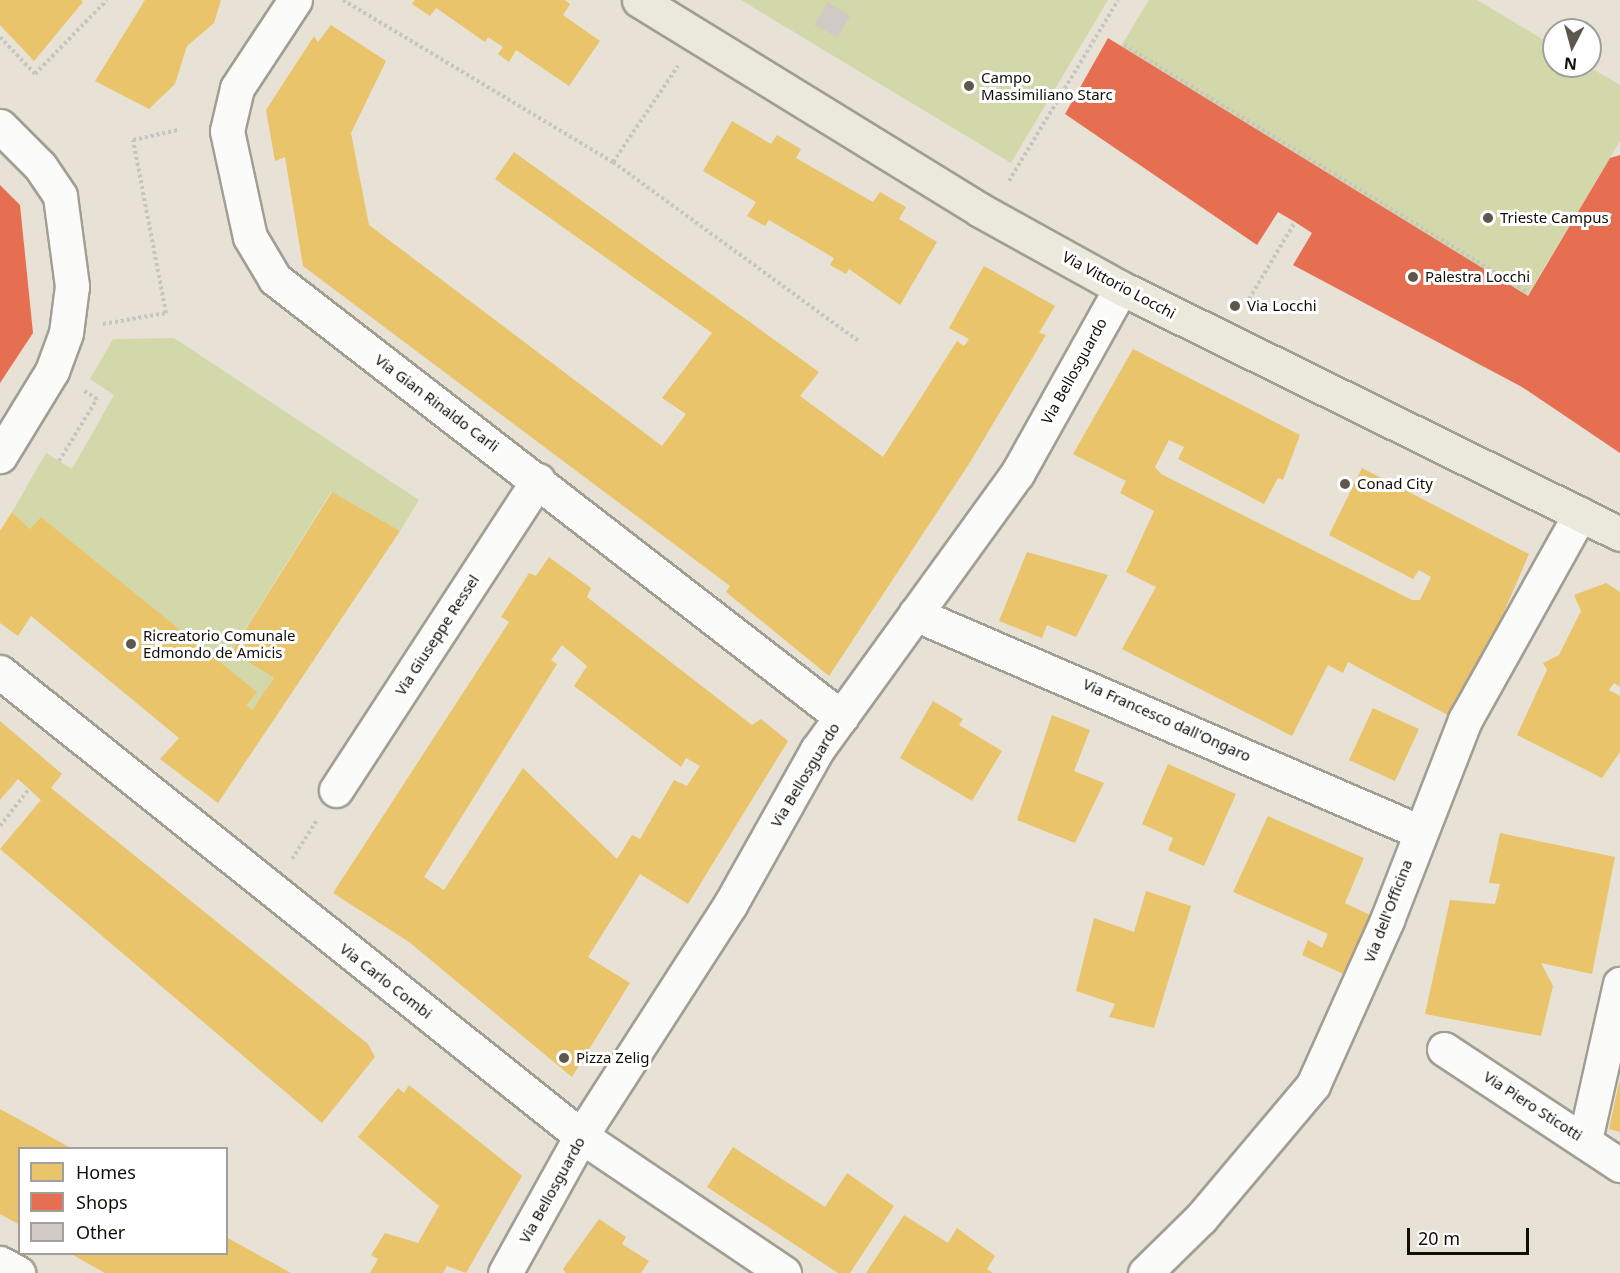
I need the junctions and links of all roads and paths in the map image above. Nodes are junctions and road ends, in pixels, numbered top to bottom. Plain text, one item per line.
1 (106, 0) edge
2 (295, 0) edge
3 (343, 0) edge
4 (639, 0) edge
5 (1118, 0) edge
6 (0, 37) edge
7 (1124, 45) dead end
8 (680, 63) dead end
9 (0, 126) edge
10 (178, 130) dead end
11 (613, 162) junction
12 (1009, 182) dead end
13 (1295, 222) dead end
14 (1121, 288) junction
15 (1526, 291) dead end
16 (1246, 304) dead end
17 (103, 324) dead end
18 (860, 342) dead end
19 (97, 399) dead end
20 (0, 456) edge
21 (59, 461) dead end
22 (538, 480) junction
23 (1580, 514) junction
24 (1620, 534) edge
25 (915, 614) junction
26 (0, 672) edge
27 (841, 717) junction
28 (29, 789) dead end
29 (330, 801) joint
30 (0, 826) edge
31 (1418, 831) junction
32 (286, 867) dead end
33 (1620, 984) edge
34 (1444, 1049) dead end
35 (581, 1136) junction
36 (1585, 1140) junction
37 (1620, 1165) edge
38 (0, 1263) edge
39 (18, 1273) edge
40 (505, 1273) edge
41 (784, 1273) edge
42 (1145, 1273) edge

1 - 6 path
2 - 22 street, Via Gian Rinaldo Carli
3 - 11 path
4 - 14 main road, Via Vittorio Locchi
5 - 12 path
7 - 15 path
8 - 11 path
9 - 20 street
10 - 17 path
11 - 18 path
13 - 16 path
14 - 23 main road, Via Vittorio Locchi
14 - 25 street, Via Bellosguardo
19 - 21 path
22 - 27 street, Via Gian Rinaldo Carli
22 - 29 street, Via Giuseppe Ressel
23 - 24 main road, Via Vittorio Locchi
23 - 31 street, Via dell'Officina
25 - 27 street, Via Bellosguardo
25 - 31 street, Via Francesco dall'Ongaro
26 - 35 street, Via Carlo Combi
27 - 35 street, Via Bellosguardo
28 - 30 path
29 - 32 path
31 - 42 street, Via dell'Officina
33 - 36 street
34 - 36 street, Via Piero Sticotti
35 - 40 street, Via Bellosguardo
35 - 41 street, Via Carlo Combi
36 - 37 street, Via Piero Sticotti
38 - 39 street

